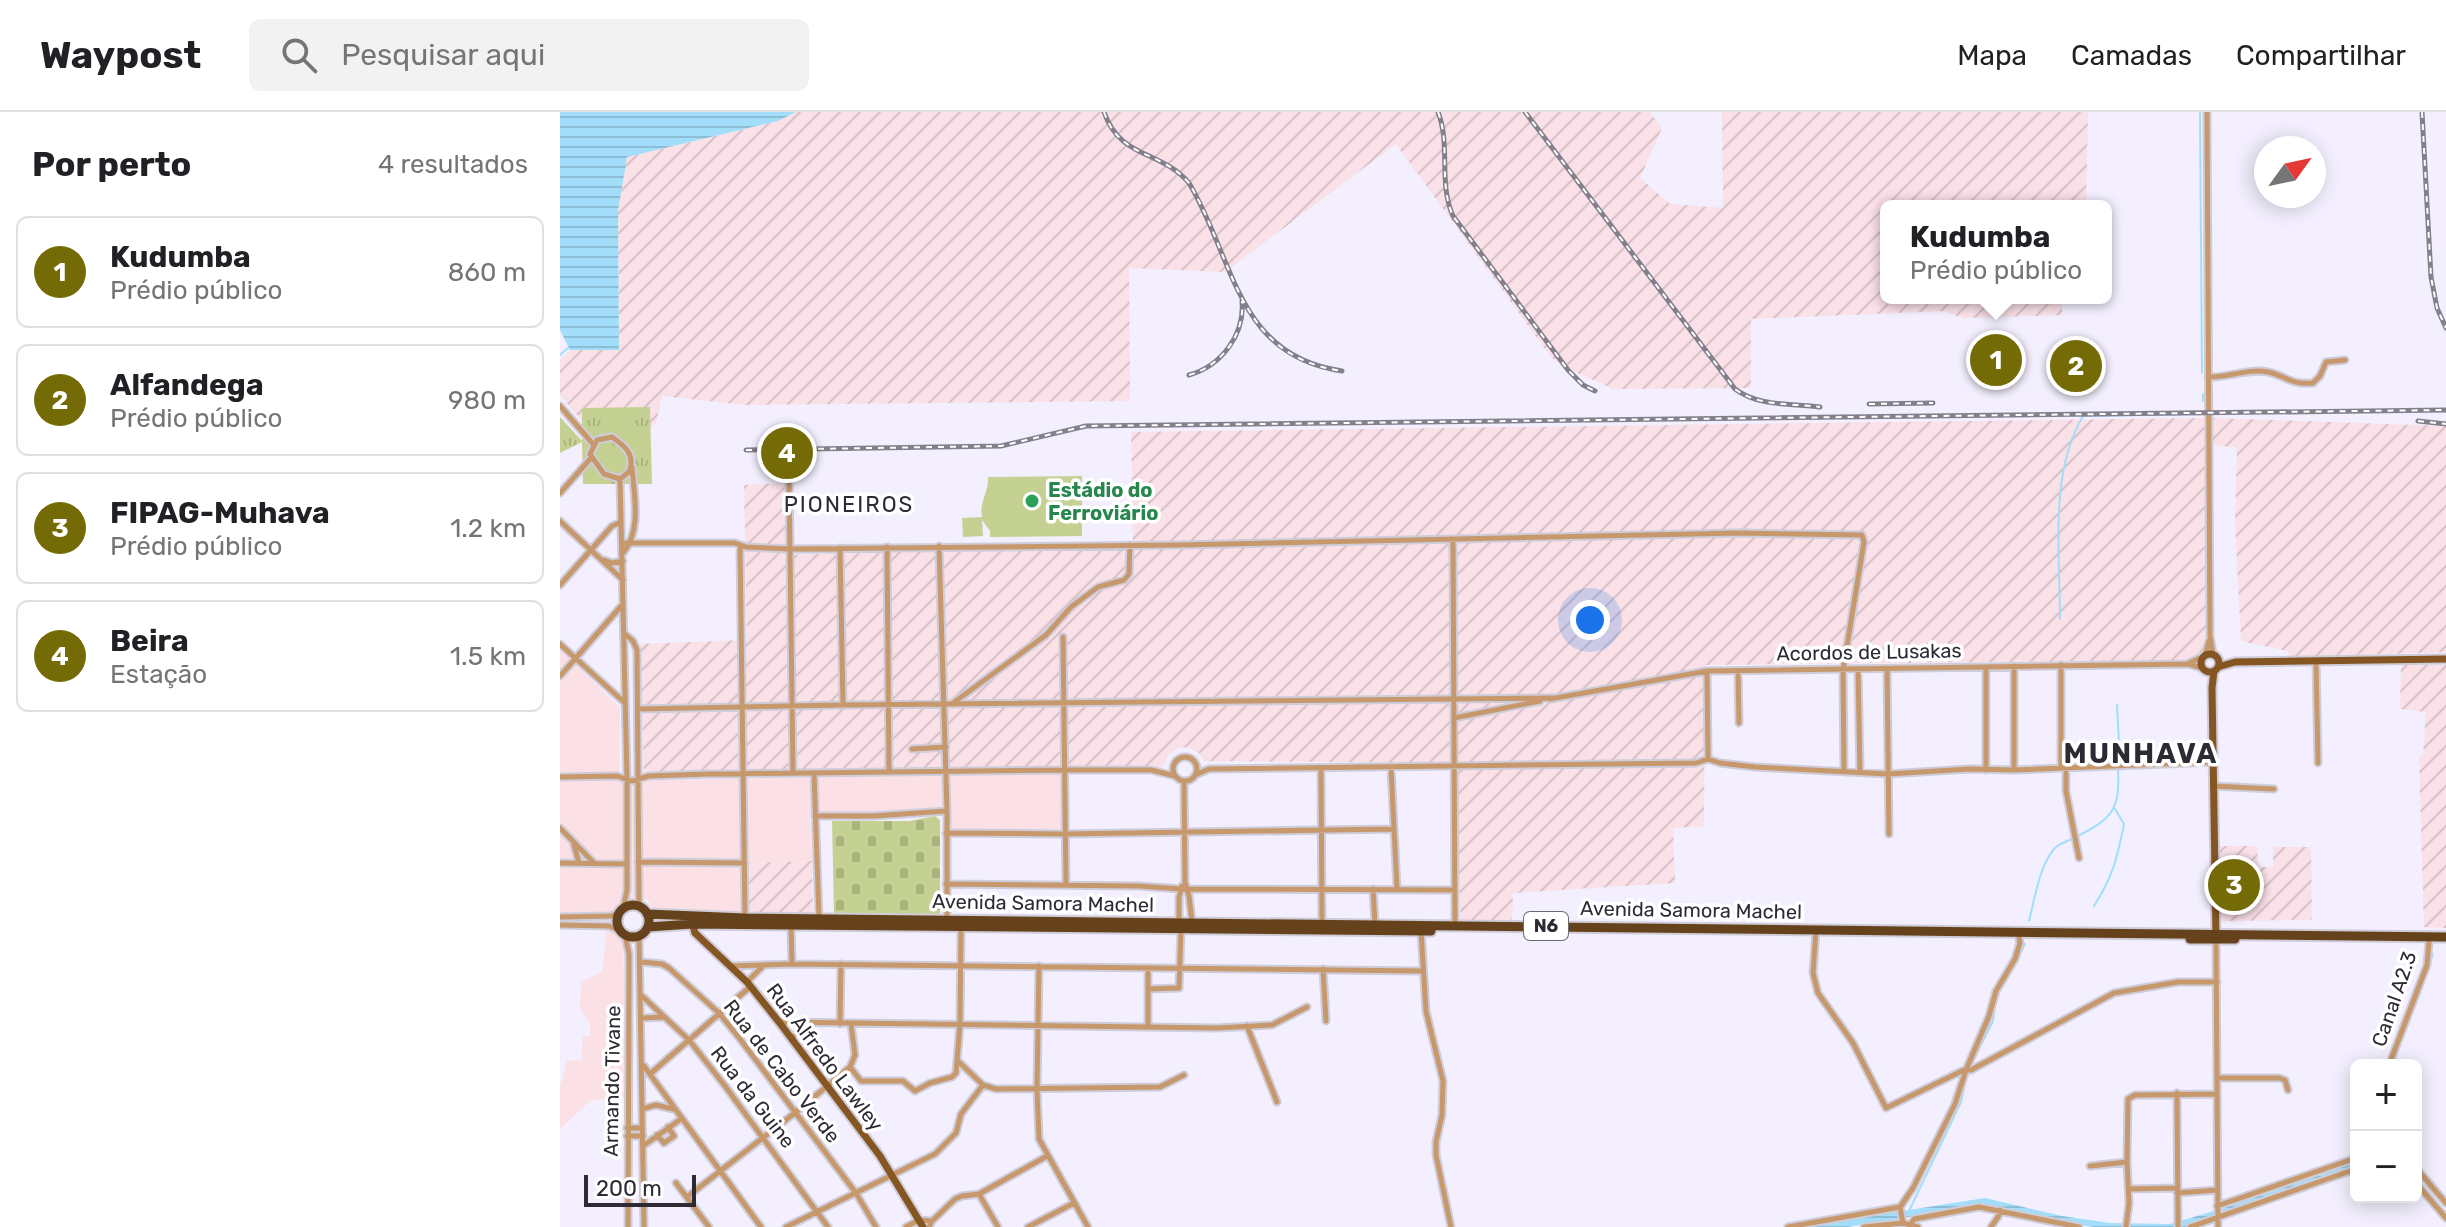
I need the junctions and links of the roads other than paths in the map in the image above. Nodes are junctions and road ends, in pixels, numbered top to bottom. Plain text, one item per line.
1 (2207, 112) edge
2 (2345, 360) dead end
3 (2208, 377) junction
4 (560, 406) edge
5 (593, 444) junction
6 (591, 458) junction
7 (632, 466) junction
8 (789, 479) dead end
9 (620, 482) junction
10 (633, 485) junction
11 (560, 493) edge
12 (560, 521) edge
13 (621, 522) junction
14 (1453, 540) junction
15 (632, 542) junction
16 (622, 543) junction
17 (740, 545) junction
18 (1130, 545) junction
19 (939, 546) junction
20 (887, 547) junction
21 (840, 548) junction
22 (592, 549) junction
23 (789, 549) junction
24 (623, 553) junction
25 (603, 560) junction
26 (623, 561) junction
27 (624, 581) junction
28 (560, 585) edge
29 (623, 604) junction
30 (608, 621) junction
31 (624, 622) junction
32 (624, 632) junction
33 (1063, 637) dead end
34 (560, 644) edge
35 (2209, 656) junction
36 (576, 659) junction
37 (2446, 659) edge
38 (2316, 660) junction
39 (2235, 662) junction
40 (2188, 664) junction
41 (2061, 665) junction
42 (2014, 666) junction
43 (1986, 667) junction
44 (1887, 669) junction
45 (2203, 669) junction
46 (2216, 669) junction
47 (1843, 670) junction
48 (1858, 670) junction
49 (1707, 671) junction
50 (1738, 671) junction
51 (637, 673) junction
52 (560, 676) edge
53 (626, 677) junction
54 (608, 688) junction
55 (2212, 688) junction
56 (1453, 697) junction
57 (1552, 698) junction
58 (1062, 702) junction
59 (625, 703) junction
60 (945, 704) junction
61 (952, 704) junction
62 (843, 705) junction
63 (888, 705) junction
64 (793, 706) junction
65 (742, 707) junction
66 (638, 709) junction
67 (1454, 718) junction
68 (1739, 723) dead end
69 (626, 738) junction
70 (638, 738) junction
71 (946, 747) junction
72 (912, 749) dead end
73 (1708, 759) junction
74 (1195, 762) junction
75 (2213, 762) junction
76 (1174, 763) junction
77 (2318, 763) dead end
78 (1455, 766) junction
79 (1391, 767) junction
80 (2064, 767) junction
81 (1321, 768) junction
82 (1209, 769) junction
83 (1063, 770) junction
84 (1151, 770) junction
85 (1986, 770) junction
86 (2014, 770) junction
87 (946, 771) junction
88 (889, 772) junction
89 (1844, 772) junction
90 (1860, 772) junction
91 (793, 773) junction
92 (814, 773) junction
93 (743, 774) junction
94 (1888, 774) junction
95 (1195, 775) junction
96 (627, 776) junction
97 (638, 776) junction
98 (1175, 776) junction
99 (560, 777) edge
100 (1184, 781) junction
101 (2213, 786) junction
102 (2274, 789) dead end
103 (947, 811) junction
104 (815, 816) junction
105 (560, 828) edge
106 (1393, 829) junction
107 (1320, 830) junction
108 (946, 833) junction
109 (1183, 833) junction
110 (1065, 834) junction
111 (1889, 834) dead end
112 (573, 841) junction
113 (638, 847) junction
114 (627, 848) junction
115 (2079, 858) dead end
116 (638, 862) junction
117 (560, 863) edge
118 (579, 863) junction
119 (594, 863) junction
120 (744, 863) junction
121 (627, 864) junction
122 (946, 884) junction
123 (1066, 885) junction
124 (1184, 889) junction
125 (1321, 889) junction
126 (1373, 889) junction
127 (1397, 889) junction
128 (1455, 890) junction
129 (643, 910) junction
130 (621, 911) junction
131 (560, 917) edge
132 (745, 918) junction
133 (947, 920) junction
134 (691, 921) junction
135 (726, 921) junction
136 (767, 922) junction
137 (818, 922) junction
138 (1192, 922) junction
139 (924, 924) junction
140 (992, 924) junction
141 (1322, 924) junction
142 (1375, 924) junction
143 (560, 925) edge
144 (1455, 925) junction
145 (791, 926) junction
146 (1180, 926) junction
147 (648, 927) junction
148 (961, 927) junction
149 (1421, 928) junction
150 (1815, 932) junction
151 (623, 933) junction
152 (639, 936) junction
153 (2019, 937) junction
154 (2216, 937) junction
155 (2446, 940) edge
156 (2429, 942) junction
157 (641, 962) junction
158 (792, 964) junction
159 (841, 964) junction
160 (730, 966) junction
161 (745, 966) junction
162 (764, 966) junction
163 (961, 966) junction
164 (1039, 966) junction
165 (1180, 968) junction
166 (1148, 969) junction
167 (1323, 969) junction
168 (1422, 971) junction
169 (629, 976) junction
170 (641, 977) junction
171 (750, 982) junction
172 (2217, 982) junction
173 (629, 985) junction
174 (641, 985) junction
175 (1148, 989) junction
176 (641, 995) junction
177 (1307, 1007) dead end
178 (719, 1013) junction
179 (665, 1017) junction
180 (641, 1018) junction
181 (1326, 1021) dead end
182 (779, 1022) junction
183 (806, 1024) junction
184 (840, 1024) junction
185 (851, 1024) junction
186 (960, 1024) junction
187 (1037, 1026) junction
188 (1247, 1026) junction
189 (1148, 1027) junction
190 (792, 1038) junction
191 (689, 1040) junction
192 (628, 1042) junction
193 (642, 1042) junction
194 (2391, 1059) edge
195 (959, 1062) junction
196 (642, 1064) junction
197 (850, 1067) junction
198 (1968, 1070) junction
199 (650, 1074) junction
200 (1184, 1075) dead end
201 (2217, 1078) junction
202 (983, 1085) junction
203 (828, 1086) junction
204 (1037, 1089) junction
205 (2288, 1090) dead end
206 (2177, 1093) junction
207 (2217, 1094) junction
208 (1277, 1102) dead end
209 (642, 1109) junction
210 (674, 1110) junction
211 (796, 1112) junction
212 (681, 1119) junction
213 (668, 1127) junction
214 (627, 1128) junction
215 (642, 1128) junction
216 (657, 1135) junction
217 (627, 1136) junction
218 (643, 1136) junction
219 (764, 1137) junction
220 (643, 1146) junction
221 (1047, 1156) junction
222 (2350, 1160) edge
223 (2127, 1162) junction
224 (2090, 1166) dead end
225 (719, 1170) junction
226 (2350, 1171) edge
227 (893, 1175) junction
228 (2422, 1175) edge
229 (676, 1183) dead end
230 (2129, 1189) junction
231 (2176, 1190) junction
232 (2217, 1190) junction
233 (2422, 1190) edge
234 (856, 1193) junction
235 (979, 1194) junction
236 (687, 1197) junction
237 (1074, 1203) junction
238 (2446, 1203) edge
239 (2217, 1206) junction
240 (1900, 1207) junction
241 (2000, 1210) junction
242 (819, 1211) junction
243 (2446, 1218) edge
244 (2218, 1219) junction
245 (1903, 1223) junction
246 (926, 1224) edge
247 (2178, 1224) edge
248 (1893, 1225) edge
249 (2126, 1225) edge
250 (1871, 1226) edge
251 (1915, 1226) edge
252 (628, 1227) edge
253 (644, 1227) edge
254 (709, 1227) edge
255 (761, 1227) edge
256 (786, 1227) edge
257 (828, 1227) edge
258 (876, 1227) edge
259 (906, 1227) edge
260 (998, 1227) edge
261 (1028, 1227) edge
262 (1088, 1227) edge
263 (1451, 1227) edge
264 (1788, 1227) edge
265 (1864, 1227) edge
266 (1991, 1227) edge
267 (2079, 1227) edge
268 (2190, 1227) edge
269 (2218, 1227) edge

1 - 3 street
2 - 3 street
3 - 35 street
4 - 5 street
5 - 6 street
5 - 7 street
6 - 9 street
6 - 11 street
7 - 9 street
7 - 10 street
8 - 23 street
9 - 10 street
9 - 13 street
10 - 15 street
12 - 22 street
13 - 16 street
13 - 22 street
14 - 18 street
14 - 47 street
14 - 56 street
15 - 16 street
15 - 17 street
15 - 24 street
16 - 24 street
17 - 23 street
17 - 65 street
18 - 19 street
18 - 61 street
19 - 20 street
19 - 60 street
20 - 21 street
20 - 63 street
21 - 23 street
21 - 62 street
22 - 25 street
22 - 28 street
23 - 64 street
24 - 26 street
25 - 26 street
25 - 27 street
26 - 27 street
27 - 29 street
29 - 30 street
29 - 31 street
30 - 31 street
30 - 36 street
31 - 32 street
32 - 51 street
32 - 53 street
33 - 58 street
34 - 36 street
35 - 39 main road
35 - 40 street
35 - 45 main road
35 - 46 main road
36 - 52 street
36 - 54 street
37 - 38 main road
38 - 39 main road
38 - 77 street
39 - 46 main road
40 - 41 street, Acordos de Lusakas
40 - 45 street
41 - 42 street, Acordos de Lusakas
41 - 80 street
42 - 43 street, Acordos de Lusakas
42 - 86 street
43 - 44 street, Acordos de Lusakas
43 - 85 street
44 - 48 street, Acordos de Lusakas
44 - 94 street
45 - 46 main road
45 - 55 main road
46 - 55 main road
47 - 48 street, Acordos de Lusakas
47 - 50 street, Acordos de Lusakas
47 - 89 street
48 - 90 street
49 - 50 street, Acordos de Lusakas
49 - 57 street, Acordos de Lusakas
49 - 73 street
50 - 68 street
51 - 53 street
51 - 66 street
53 - 54 street
53 - 59 street
54 - 59 street
55 - 75 main road
56 - 57 street
56 - 58 street
56 - 67 street
57 - 67 street
58 - 61 street
58 - 83 street
59 - 69 street
60 - 61 street
60 - 63 street
60 - 71 street
62 - 63 street
62 - 64 street
63 - 88 street
64 - 65 street
64 - 91 street
65 - 66 street
65 - 93 street
66 - 70 street
67 - 78 street
69 - 70 street
69 - 96 street
70 - 97 street
71 - 72 street
71 - 87 street
73 - 78 street
73 - 89 street
74 - 76 street
74 - 82 street
74 - 95 street
75 - 80 street
75 - 101 main road
76 - 84 street
76 - 98 street
78 - 79 street
78 - 128 street
79 - 81 street
79 - 106 street
80 - 86 street
80 - 115 street
81 - 82 street
81 - 107 street
82 - 95 street
83 - 84 street
83 - 87 street
83 - 110 street
84 - 98 street
85 - 86 street
85 - 94 street
87 - 88 street
87 - 103 street
88 - 92 street
89 - 90 street
90 - 94 street
91 - 92 street
91 - 93 street
92 - 104 street
93 - 97 street
93 - 120 street
94 - 111 street
95 - 100 street
96 - 97 street
96 - 97 street
96 - 99 street
96 - 114 street
97 - 113 street
98 - 100 street
100 - 109 street
101 - 102 street
101 - 154 main road
103 - 104 street
103 - 108 street
104 - 137 street
105 - 112 street
106 - 107 street
106 - 127 street
107 - 109 street
107 - 125 street
108 - 110 street
108 - 122 street
109 - 110 street
109 - 124 street
110 - 123 street
112 - 118 street
112 - 119 street
113 - 114 street
113 - 116 street
114 - 121 street
116 - 120 street
116 - 129 street
117 - 118 street
118 - 119 street
119 - 121 street
120 - 132 street
121 - 130 street
122 - 123 street
122 - 133 street
123 - 124 street
124 - 125 street
124 - 138 street
124 - 146 street
125 - 126 street
125 - 141 street
126 - 127 street
126 - 142 street
127 - 128 street
128 - 144 street
129 - 130 highway
129 - 134 highway, Avenida Samora Machel / N6
129 - 147 highway
130 - 131 street
130 - 151 highway
132 - 135 highway, Avenida Samora Machel / N6
132 - 136 highway, Avenida Samora Machel / N6
133 - 139 highway, Avenida Samora Machel / N6
133 - 140 highway, Avenida Samora Machel / N6
134 - 135 highway, Avenida Samora Machel / N6
134 - 147 highway, Avenida Samora Machel / N6
134 - 160 main road, Rua Alfredo Lawley
135 - 136 highway, Avenida Samora Machel / N6
136 - 137 highway, Avenida Samora Machel / N6
136 - 145 highway, Avenida Samora Machel / N6
137 - 139 highway, Avenida Samora Machel / N6
137 - 145 highway, Avenida Samora Machel / N6
138 - 141 highway, Avenida Samora Machel / N6
138 - 146 highway, Avenida Samora Machel / N6
139 - 148 highway, Avenida Samora Machel / N6
140 - 146 highway, Avenida Samora Machel / N6
140 - 148 highway, Avenida Samora Machel / N6
141 - 142 highway, Avenida Samora Machel / N6
142 - 149 highway, Avenida Samora Machel / N6
143 - 151 street
144 - 149 highway, Avenida Samora Machel / N6
144 - 150 highway, Avenida Samora Machel / N6
145 - 158 street
146 - 149 highway, Avenida Samora Machel / N6
146 - 165 street
147 - 152 highway
148 - 163 street
149 - 150 highway, Avenida Samora Machel / N6
149 - 168 street
150 - 153 highway, Avenida Samora Machel / N6
150 - 154 highway, Avenida Samora Machel / N6
150 - 198 street
151 - 152 highway
151 - 169 street, Armando Tivane
152 - 157 street, Armando Tivane
153 - 154 highway, Avenida Samora Machel / N6
153 - 198 street
154 - 155 highway, Avenida Samora Machel / N6
154 - 156 highway, Avenida Samora Machel / N6
154 - 172 street
155 - 156 highway, Avenida Samora Machel / N6
156 - 194 street, Canal A2.3
157 - 170 street, Armando Tivane
157 - 178 street, Rua de Cabo Verde
158 - 159 street
158 - 162 street
159 - 163 street
159 - 184 street
160 - 161 street
160 - 171 main road, Rua Alfredo Lawley
161 - 162 street
161 - 171 street
162 - 171 street
163 - 164 street
163 - 186 street
164 - 166 street
164 - 187 street
165 - 166 street
165 - 167 street
165 - 175 street
166 - 175 street
167 - 168 street
167 - 181 street
168 - 263 street
169 - 170 street
169 - 173 street, Armando Tivane
170 - 174 street, Armando Tivane
171 - 178 street
171 - 182 main road, Rua Alfredo Lawley
172 - 198 street
172 - 201 street
173 - 174 street
173 - 192 street, Armando Tivane
174 - 176 street, Armando Tivane
175 - 189 street
176 - 179 street, Rua da Guine
176 - 180 street, Armando Tivane
177 - 188 street
178 - 191 street
178 - 211 street, Rua de Cabo Verde
179 - 180 street
179 - 191 street, Rua da Guine
180 - 193 street, Armando Tivane
182 - 183 street
182 - 190 main road, Rua Alfredo Lawley
183 - 184 street
183 - 190 street
184 - 185 street
185 - 186 street
185 - 197 street
186 - 187 street
186 - 195 street
187 - 189 street
187 - 204 street
188 - 189 street
188 - 208 street
190 - 203 main road, Rua Alfredo Lawley
191 - 199 street
191 - 219 street, Rua da Guine
192 - 193 street
192 - 214 street, Armando Tivane
193 - 196 street, Armando Tivane
195 - 197 street
195 - 202 street
196 - 199 street
196 - 209 street, Armando Tivane
197 - 203 street
198 - 240 street
199 - 210 street
200 - 204 street
201 - 205 street
201 - 207 street
202 - 204 street
202 - 227 street
203 - 211 street
203 - 227 main road, Rua Alfredo Lawley
204 - 221 street
206 - 207 street
206 - 223 street
206 - 231 street
207 - 232 street
209 - 210 street
209 - 215 street, Armando Tivane
210 - 212 street
211 - 219 street
211 - 234 street, Rua de Cabo Verde
212 - 213 street
212 - 225 street
213 - 216 street
213 - 216 street
214 - 215 street
214 - 217 street, Armando Tivane
215 - 218 street, Armando Tivane
216 - 220 street
217 - 218 street
217 - 252 street, Armando Tivane
218 - 220 street, Armando Tivane
219 - 225 street
219 - 242 street, Rua da Guine
220 - 253 street, Armando Tivane
221 - 235 street
221 - 237 street
222 - 239 street
223 - 224 street
223 - 230 street
225 - 236 street
225 - 255 street
226 - 244 street
227 - 234 street
227 - 246 main road, Rua Alfredo Lawley
228 - 238 street
229 - 236 street
230 - 231 street
230 - 249 street
231 - 232 street
231 - 247 street
232 - 239 street
233 - 243 street
234 - 242 street
234 - 258 street, Rua de Cabo Verde
235 - 246 street
235 - 260 street
236 - 254 street
237 - 261 street
237 - 262 street
239 - 244 street
240 - 245 street
240 - 264 street
241 - 251 street
241 - 266 street
241 - 267 street
242 - 256 street
242 - 257 street, Rua da Guine
244 - 268 street
244 - 269 street
245 - 248 street
245 - 251 street
246 - 259 street
248 - 250 street
250 - 265 street

